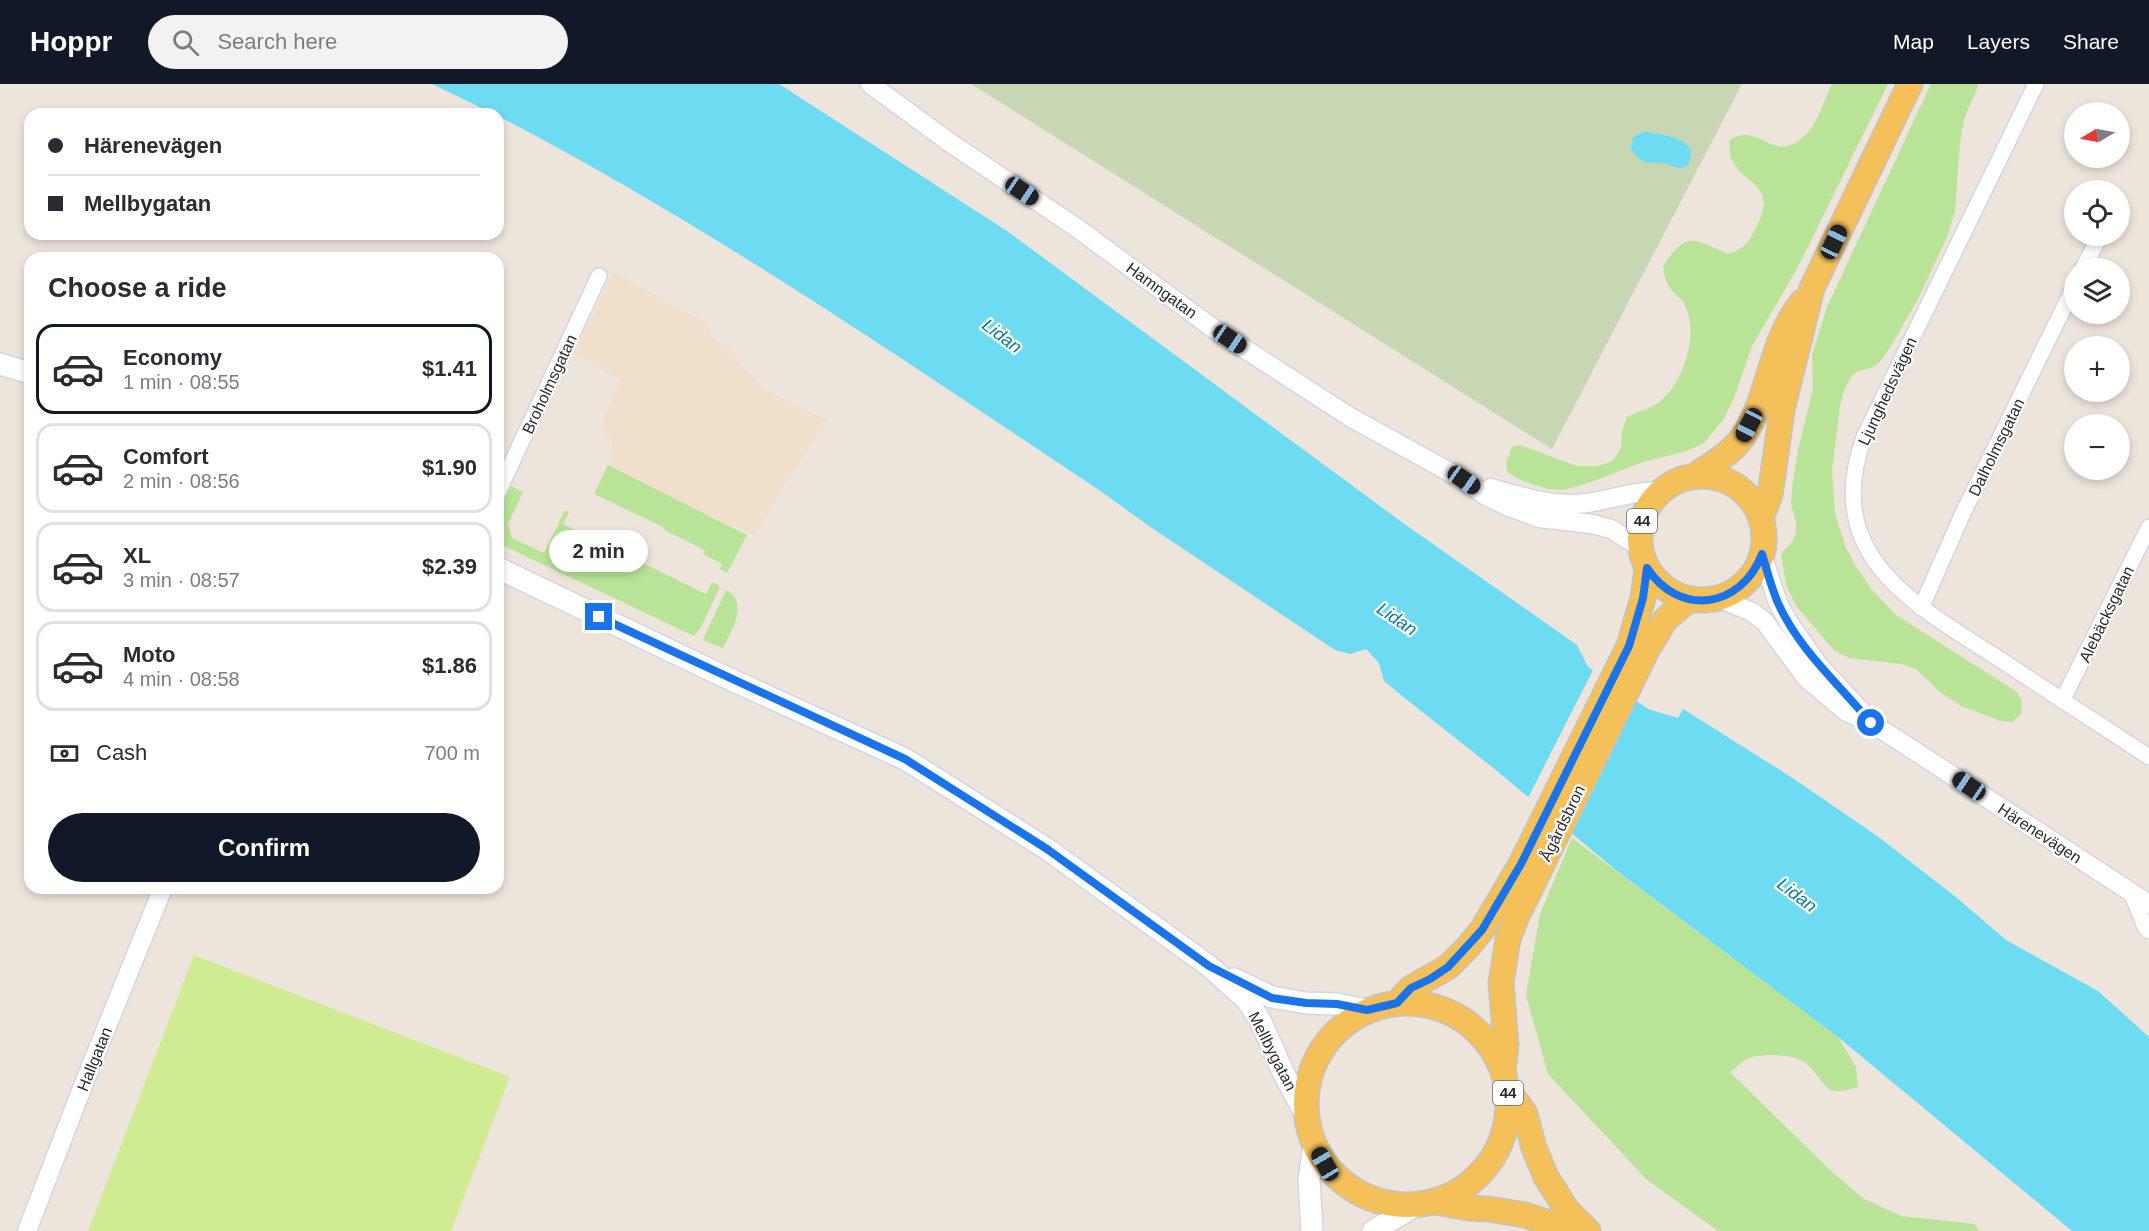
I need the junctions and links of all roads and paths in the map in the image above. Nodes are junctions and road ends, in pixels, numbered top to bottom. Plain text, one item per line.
1 (870, 84) edge
2 (1910, 84) edge
3 (2036, 84) edge
4 (599, 276) dead end
5 (1812, 288) junction
6 (2064, 307) edge
7 (0, 364) edge
8 (24, 371) edge
9 (1695, 476) junction
10 (504, 479) edge
11 (1464, 480) junction
12 (1660, 491) junction
13 (1761, 518) junction
14 (2149, 527) edge
15 (1762, 554) junction
16 (1643, 557) junction
17 (504, 571) edge
18 (1718, 598) junction
19 (1689, 599) junction
20 (1921, 608) junction
21 (1638, 648) junction
22 (2062, 700) junction
23 (1871, 723) junction
24 (2149, 757) edge
25 (1529, 867) junction
26 (2131, 892) junction
27 (161, 894) edge
28 (2149, 904) edge
29 (2149, 931) edge
30 (1209, 966) junction
31 (1397, 1003) junction
32 (1367, 1010) junction
33 (1505, 1080) junction
34 (1306, 1115) junction
35 (1314, 1146) junction
36 (1426, 1204) junction
37 (27, 1231) edge
38 (1312, 1231) edge
39 (1373, 1231) edge
40 (1564, 1231) edge
41 (1588, 1231) edge

1 - 11 street, Hamngatan
2 - 5 main road, 44
3 - 20 street, Ljunghedsvägen
4 - 10 street, Broholmsgatan
5 - 9 main road, 44
5 - 13 main road, 44
6 - 20 street, Dalholmsgatan
7 - 8 main road
9 - 12 main road, 44
9 - 13 main road, 44
11 - 12 street
11 - 16 street
12 - 16 main road, 44
13 - 15 main road, 44
14 - 22 street, Alebäcksgatan
15 - 18 main road, 44
15 - 23 street, Härenevägen
16 - 19 main road, 44
16 - 21 main road, Ågårdsbron / 44
17 - 30 main road, Mellbygatan
18 - 19 main road, 44
18 - 23 street, Härenevägen
19 - 21 main road, Ågårdsbron / 44
20 - 22 street, Ljunghedsvägen
21 - 25 main road, Ågårdsbron / 44
22 - 24 street, Ljunghedsvägen
23 - 26 street, Härenevägen
25 - 31 main road, Ågårdsbron / 44
25 - 33 main road, Ågårdsbron / 44
26 - 28 street, Härenevägen
26 - 29 street
27 - 37 street, Hallgatan
30 - 32 main road, Mellbygatan
30 - 34 main road, Mellbygatan
31 - 32 main road, 44
31 - 33 main road, 44
32 - 34 main road, 44
33 - 36 main road, 44
33 - 41 main road, 44
34 - 35 main road, 44
35 - 36 main road, 44
35 - 38 main road
36 - 39 main road
36 - 40 main road, 44

